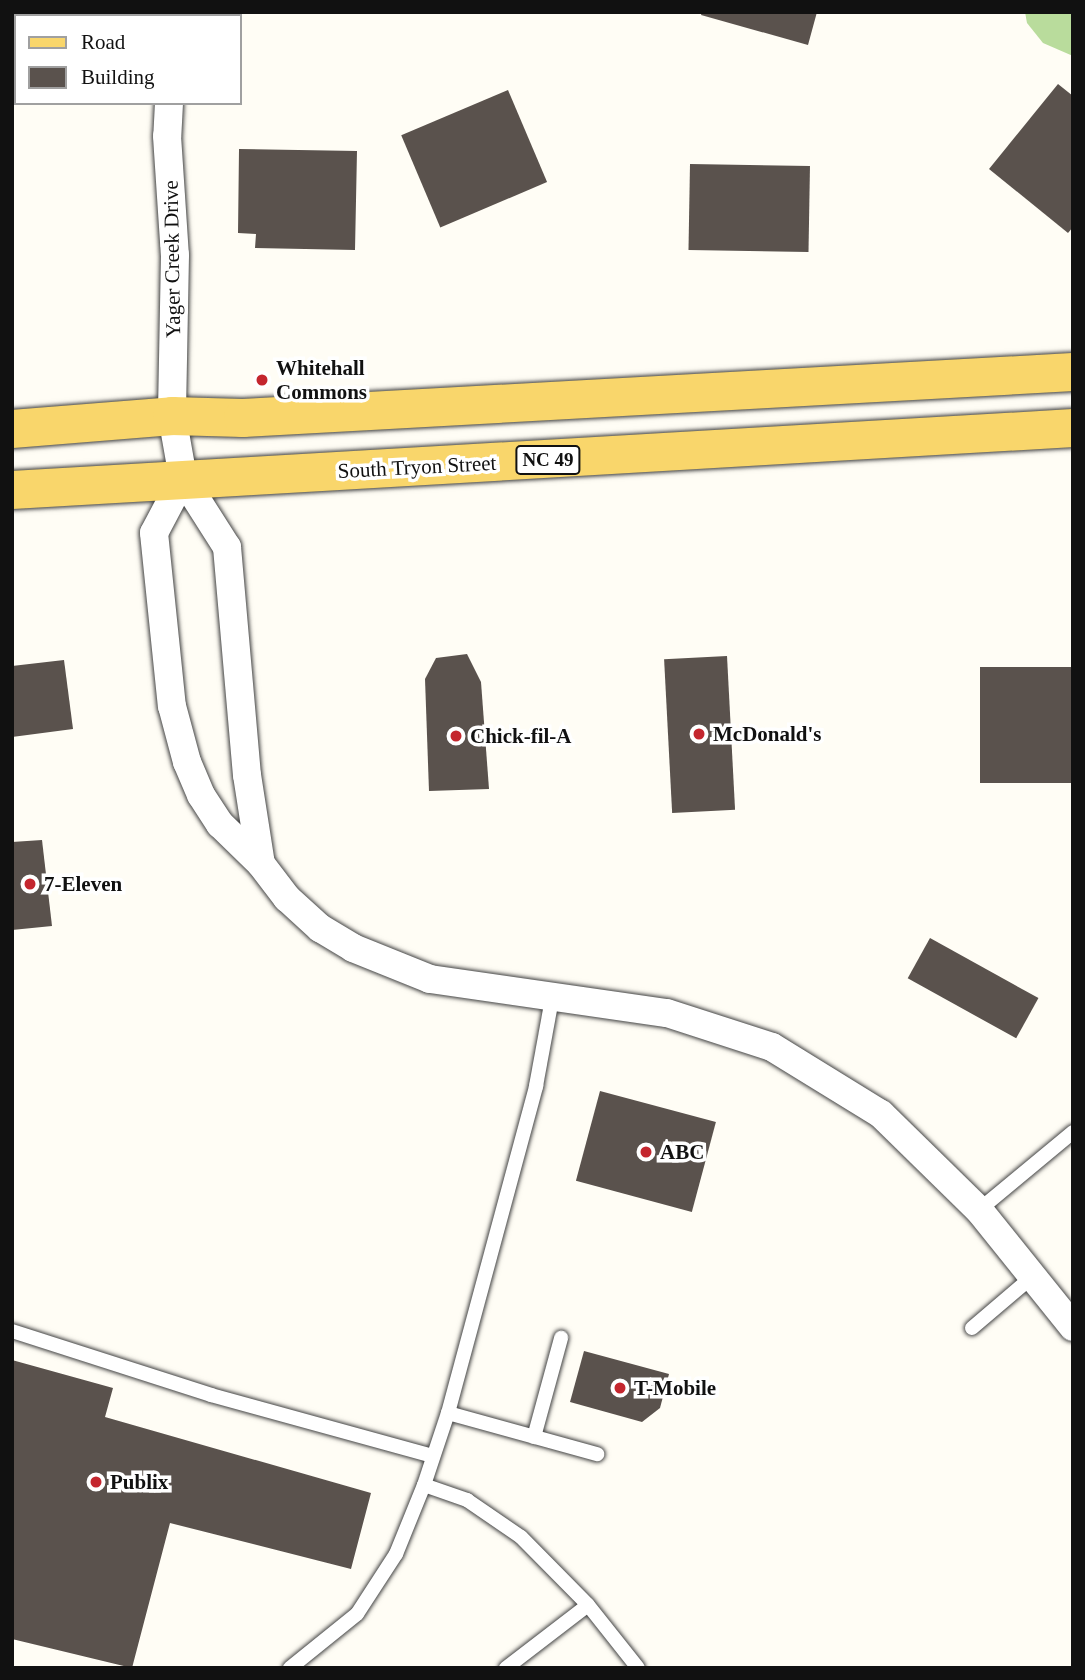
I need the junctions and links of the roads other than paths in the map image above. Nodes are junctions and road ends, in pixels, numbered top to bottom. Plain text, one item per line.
1 (169, 105) edge
2 (1073, 372) edge
3 (172, 416) junction
4 (1073, 428) edge
5 (12, 429) edge
6 (183, 478) junction
7 (12, 491) edge
8 (261, 864) junction
9 (552, 999) junction
10 (1073, 1132) edge
11 (979, 1210) junction
12 (1034, 1276) junction
13 (1073, 1327) edge
14 (972, 1328) dead end
15 (12, 1332) edge
16 (561, 1338) dead end
17 (448, 1413) junction
18 (534, 1437) junction
19 (597, 1454) dead end
20 (433, 1456) junction
21 (424, 1485) junction
22 (588, 1605) junction
23 (289, 1668) edge
24 (506, 1668) edge
25 (638, 1668) edge

1 - 3 street, Yager Creek Drive
2 - 3 main road
3 - 5 main road
3 - 6 street, Yager Creek Drive
4 - 6 main road, South Tryon Street / NC 49
6 - 7 main road, South Tryon Street / NC 49
6 - 8 street
6 - 8 street
8 - 9 street
9 - 11 street
9 - 17 lane
10 - 11 lane
11 - 12 street
12 - 13 street
12 - 14 lane
15 - 20 lane
16 - 18 lane
17 - 18 lane
17 - 20 lane
18 - 19 lane
20 - 21 lane
21 - 22 lane
21 - 23 lane
22 - 24 lane
22 - 25 lane

